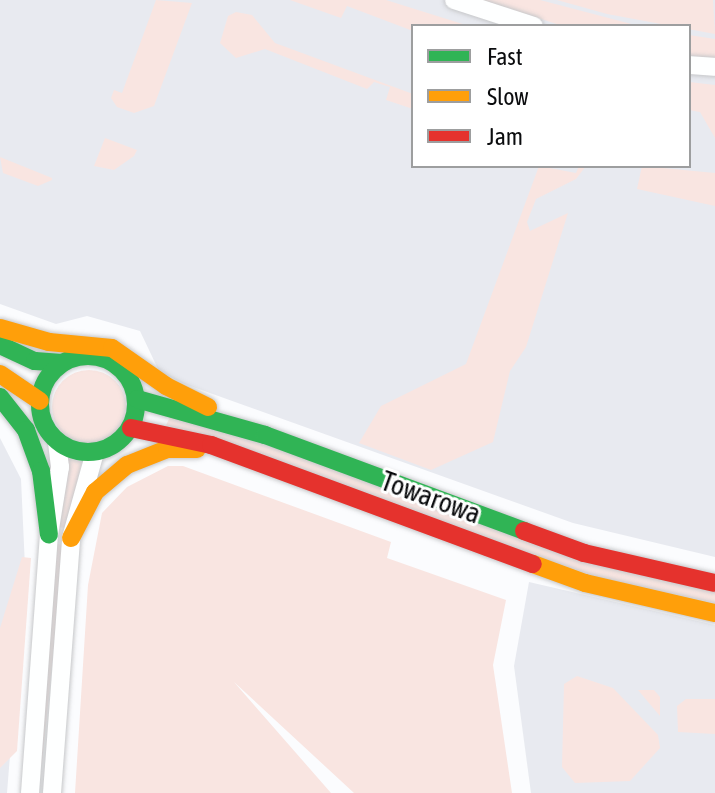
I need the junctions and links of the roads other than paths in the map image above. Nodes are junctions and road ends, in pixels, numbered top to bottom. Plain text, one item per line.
1 (454, 0) edge
2 (528, 24) edge
3 (691, 65) edge
4 (715, 67) edge
5 (0, 328) edge
6 (0, 345) edge
7 (62, 363) junction
8 (0, 374) edge
9 (0, 397) edge
10 (137, 399) junction
11 (40, 401) junction
12 (131, 428) junction
13 (265, 435) junction
14 (57, 441) junction
15 (95, 452) junction
16 (236, 455) junction
17 (49, 535) junction
18 (71, 538) junction
19 (715, 583) edge
20 (715, 613) edge
21 (30, 793) edge
22 (52, 793) edge

1 - 2 street
3 - 4 street
5 - 13 street
6 - 7 street
7 - 10 street
7 - 11 street
8 - 11 street
9 - 17 street
10 - 12 street
10 - 13 street, Towarowa
11 - 14 street
12 - 15 street
12 - 16 street, Towarowa
13 - 19 street, Towarowa
14 - 15 street
14 - 17 street
15 - 18 street
16 - 18 street
16 - 20 street, Towarowa
17 - 21 street
18 - 22 street

